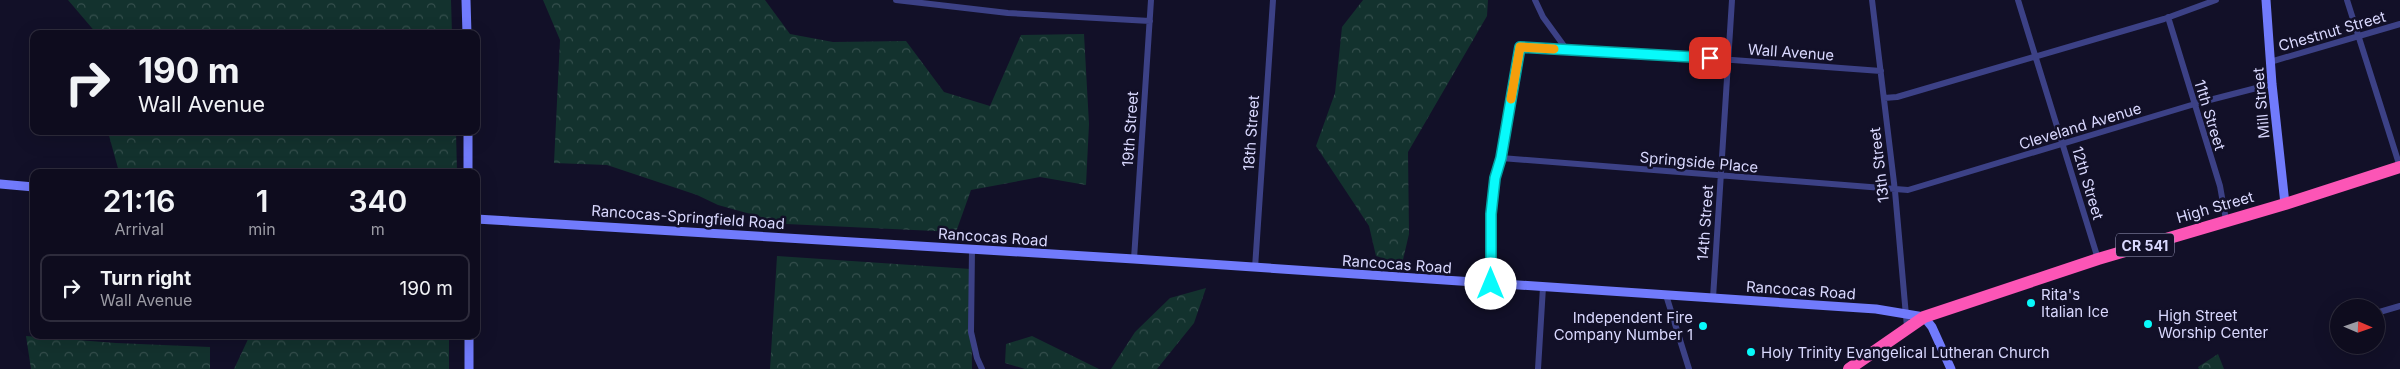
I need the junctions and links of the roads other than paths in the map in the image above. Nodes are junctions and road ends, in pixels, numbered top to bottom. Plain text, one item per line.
1 (466, 0) edge
2 (896, 0) edge
3 (1151, 0) edge
4 (1273, 0) edge
5 (1535, 0) edge
6 (1732, 0) edge
7 (1872, 0) edge
8 (2018, 0) edge
9 (2216, 0) edge
10 (2266, 0) edge
11 (2347, 0) edge
12 (2168, 17) junction
13 (1150, 21) junction
14 (2400, 24) edge
15 (466, 30) edge
16 (2358, 37) junction
17 (1567, 50) junction
18 (2035, 55) junction
19 (1728, 60) junction
20 (2270, 62) junction
21 (1881, 72) junction
22 (2272, 84) junction
23 (1884, 98) junction
24 (2194, 105) junction
25 (468, 135) edge
26 (2063, 145) junction
27 (1501, 158) junction
28 (2400, 167) edge
29 (468, 169) edge
30 (1721, 176) junction
31 (0, 184) edge
32 (30, 187) edge
33 (1895, 191) junction
34 (2285, 204) junction
35 (480, 219) edge
36 (2226, 220) junction
37 (898, 244) joint
38 (972, 249) junction
39 (1134, 259) junction
40 (2098, 259) junction
41 (1255, 268) junction
42 (1491, 284) junction
43 (1543, 287) junction
44 (1666, 295) junction
45 (1713, 298) junction
46 (2400, 306) edge
47 (2385, 310) edge
48 (1924, 317) junction
49 (1907, 321) junction
50 (469, 339) edge
51 (469, 369) edge
52 (982, 369) edge
53 (1538, 369) edge
54 (1689, 369) edge
55 (1849, 369) edge
56 (1951, 369) edge

1 - 15 main road
2 - 13 street
3 - 13 street, 19th Street
4 - 41 street, 18th Street
5 - 17 street
6 - 19 street, 14th Street
7 - 21 street, 13th Street
8 - 18 street, 12th Street
9 - 12 street
10 - 20 main road, Mill Street
11 - 16 street
12 - 18 street
12 - 24 street, 11th Street
13 - 39 street, 19th Street
14 - 16 street, Chestnut Street
16 - 20 street, Chestnut Street
16 - 28 street
17 - 19 street, Wall Avenue
17 - 27 street, Wall Avenue
18 - 23 street
18 - 26 street, 12th Street
19 - 21 street, Wall Avenue
19 - 30 street, 14th Street
20 - 22 main road, Mill Street
21 - 23 street, 13th Street
22 - 24 street, Cleveland Avenue
22 - 34 main road, Mill Street
23 - 33 street, 13th Street
24 - 26 street, Cleveland Avenue
24 - 36 street, 11th Street
25 - 29 main road
26 - 33 street, Cleveland Avenue
26 - 40 street, 12th Street
27 - 30 street, Springside Place
27 - 42 street
28 - 34 highway, High Street / CR 541
30 - 33 street, Springside Place
30 - 45 street, 14th Street
31 - 32 main road
33 - 49 street, 13th Street
34 - 36 highway, High Street / CR 541
35 - 37 main road, Rancocas-Springfield Road
36 - 40 highway, High Street / CR 541
37 - 38 main road, Rancocas Road
38 - 39 main road, Rancocas Road
38 - 52 street
39 - 41 main road, Rancocas Road
40 - 48 highway, High Street / CR 541
41 - 42 main road, Rancocas Road
42 - 43 main road, Rancocas Road
43 - 44 main road, Rancocas Road
43 - 53 street
44 - 45 main road, Rancocas Road
44 - 54 street
45 - 49 main road, Rancocas Road
46 - 47 street
48 - 49 highway, CR 541
48 - 56 main road
49 - 55 highway, CR 541
50 - 51 main road

